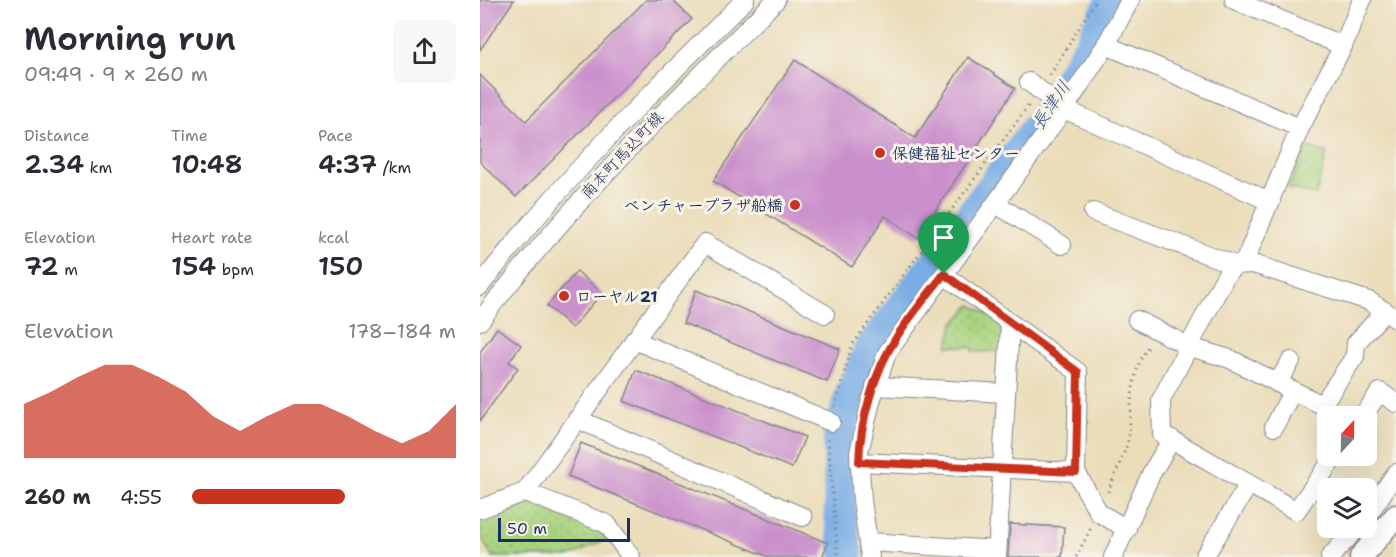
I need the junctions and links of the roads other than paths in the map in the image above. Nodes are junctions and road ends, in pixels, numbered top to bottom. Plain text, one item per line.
1 (745, 0) edge
2 (776, 0) edge
3 (1130, 0) edge
4 (1234, 0) edge
5 (1362, 0) edge
6 (1106, 45) junction
7 (1343, 46) junction
8 (1038, 89) road end
9 (1063, 108) junction
10 (626, 116) junction
11 (1300, 128) junction
12 (642, 133) junction
13 (1271, 202) junction
14 (996, 204) junction
15 (1094, 212) dead end
16 (1062, 245) dead end
17 (508, 250) junction
18 (525, 263) junction
19 (1240, 264) junction
20 (944, 274) junction
21 (480, 286) edge
22 (825, 314) dead end
23 (1393, 315) edge
24 (1137, 320) dead end
25 (480, 321) edge
26 (1010, 324) junction
27 (634, 340) junction
28 (1190, 347) junction
29 (1291, 361) dead end
30 (875, 386) junction
31 (1285, 386) junction
32 (1005, 393) junction
33 (1396, 403) edge
34 (1370, 406) edge
35 (577, 419) junction
36 (831, 422) dead end
37 (1274, 426) dead end
38 (1172, 439) junction
39 (859, 462) junction
40 (1328, 466) edge
41 (1002, 468) junction
42 (1076, 472) junction
43 (1396, 473) edge
44 (1249, 484) junction
45 (525, 492) junction
46 (1377, 502) edge
47 (480, 509) edge
48 (1396, 516) edge
49 (803, 517) dead end
50 (1127, 529) junction
51 (1348, 538) edge
52 (869, 550) edge
53 (997, 554) edge
54 (631, 557) edge
55 (1113, 557) edge
56 (1204, 557) edge
57 (1330, 557) edge
58 (1361, 557) edge

1 - 10 street, 南本町馬込町線
2 - 12 street, 南本町馬込町線
3 - 6 street
4 - 7 street
5 - 7 street
6 - 9 street
6 - 11 street
7 - 11 street
8 - 9 street
9 - 13 street
9 - 14 street
10 - 12 street
10 - 17 street, 南本町馬込町線
11 - 13 street
12 - 18 street, 南本町馬込町線
13 - 19 street
14 - 16 street
14 - 20 street
15 - 19 street
17 - 18 street
17 - 21 street, 南本町馬込町線
18 - 25 street, 南本町馬込町線
19 - 23 street
19 - 28 street
20 - 26 street
20 - 30 street
22 - 27 street
23 - 31 street
24 - 28 street
26 - 32 street
26 - 42 street
27 - 35 street
27 - 36 street
28 - 31 street
28 - 38 street
29 - 31 street
30 - 32 street
30 - 39 street
31 - 37 street
32 - 41 street
33 - 34 street
35 - 45 street
35 - 49 street
38 - 44 street
38 - 50 street
39 - 41 street
39 - 52 street
40 - 44 street
41 - 42 street
41 - 53 street
42 - 50 street
43 - 46 street
44 - 56 street
45 - 47 street
45 - 54 street
48 - 58 main road
50 - 55 street
51 - 57 street
52 - 53 street

